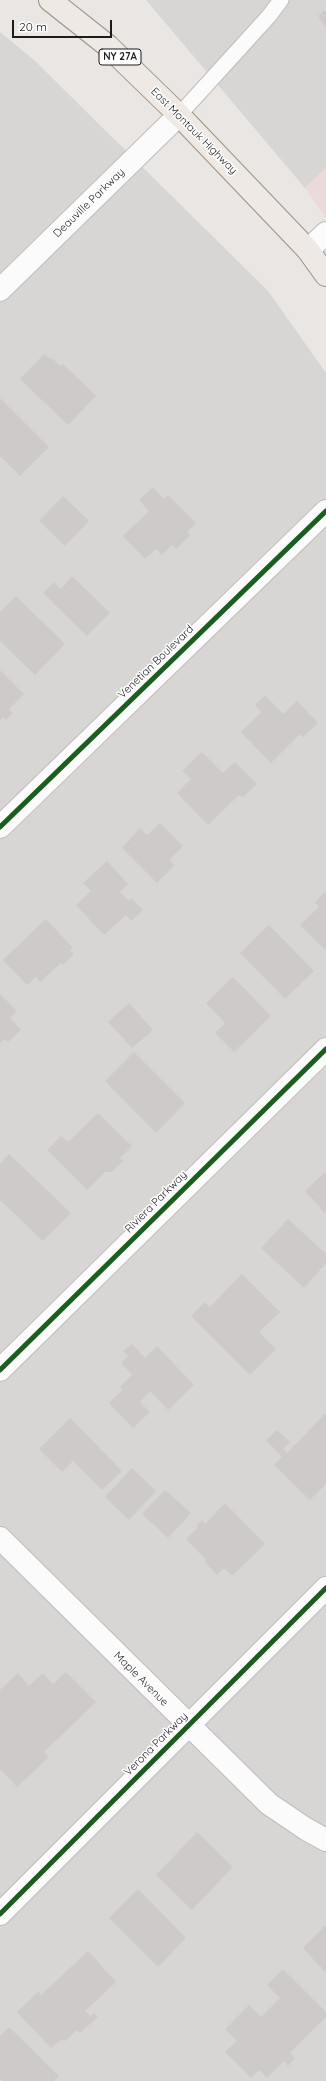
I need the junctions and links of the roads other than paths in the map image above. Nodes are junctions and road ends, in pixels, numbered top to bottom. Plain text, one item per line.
1 (50, 0) edge
2 (281, 0) edge
3 (179, 115) junction
4 (326, 233) edge
5 (308, 250) junction
6 (326, 275) edge
7 (0, 290) edge
8 (326, 511) edge
9 (0, 827) edge
10 (326, 1049) edge
11 (0, 1370) edge
12 (0, 1538) edge
13 (326, 1588) edge
14 (189, 1726) junction
15 (326, 1840) edge
16 (0, 1914) edge

1 - 3 main road, East Montauk Highway / NY 27A
2 - 3 lane
3 - 5 main road, East Montauk Highway / NY 27A
3 - 7 street, Deauville Parkway
4 - 5 street
5 - 6 main road, East Montauk Highway / NY 27A
8 - 9 street, Venetian Boulevard
10 - 11 street, Riviera Parkway
12 - 14 street, Maple Avenue
13 - 14 street, Verona Parkway
14 - 15 street, Maple Avenue
14 - 16 street, Verona Parkway

